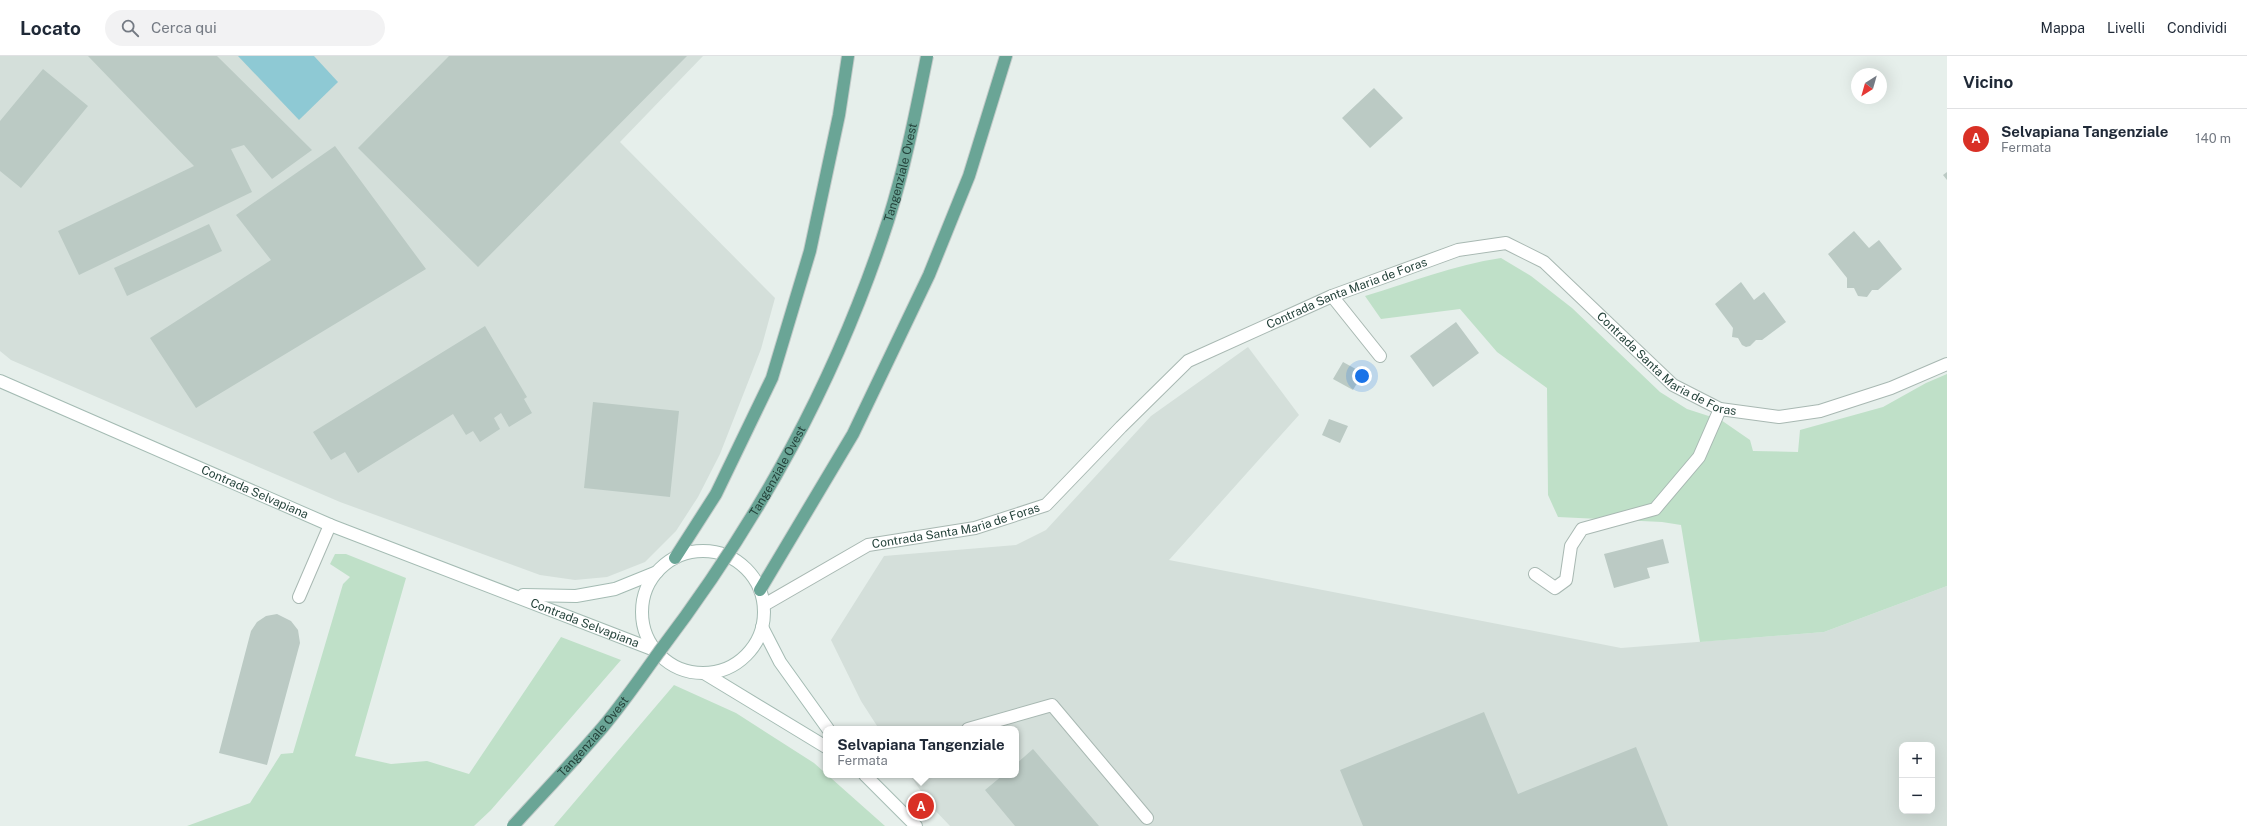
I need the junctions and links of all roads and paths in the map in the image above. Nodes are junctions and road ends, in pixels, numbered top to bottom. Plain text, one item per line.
1 (848, 56) edge
2 (927, 56) edge
3 (1006, 56) edge
4 (1332, 296) junction
5 (1380, 356) dead end
6 (1947, 364) edge
7 (0, 381) edge
8 (1720, 409) junction
9 (330, 524) junction
10 (675, 558) junction
11 (657, 572) junction
12 (1535, 574) dead end
13 (760, 590) junction
14 (514, 595) junction
15 (299, 597) dead end
16 (764, 605) junction
17 (762, 627) junction
18 (657, 651) junction
19 (704, 673) junction
20 (826, 726) edge
21 (978, 726) edge
22 (823, 745) edge
23 (868, 778) edge
24 (1147, 818) dead end
25 (513, 826) edge
26 (916, 826) edge

1 - 10 main road
2 - 25 main road, Tangenziale Ovest, bridge
3 - 13 main road
4 - 5 street
4 - 8 street, Contrada Santa Maria de Foras
4 - 16 street, Contrada Santa Maria de Foras
6 - 8 street, Contrada Santa Maria de Foras
7 - 9 street, Contrada Selvapiana
8 - 12 street
9 - 14 street, Contrada Selvapiana
9 - 15 street
10 - 11 street
10 - 13 street
11 - 14 street, Contrada Selvapiana
11 - 18 street
13 - 16 street
14 - 18 street, Contrada Selvapiana
16 - 17 street
17 - 19 street
17 - 20 street
18 - 19 street
19 - 22 street
21 - 24 street
23 - 26 street

